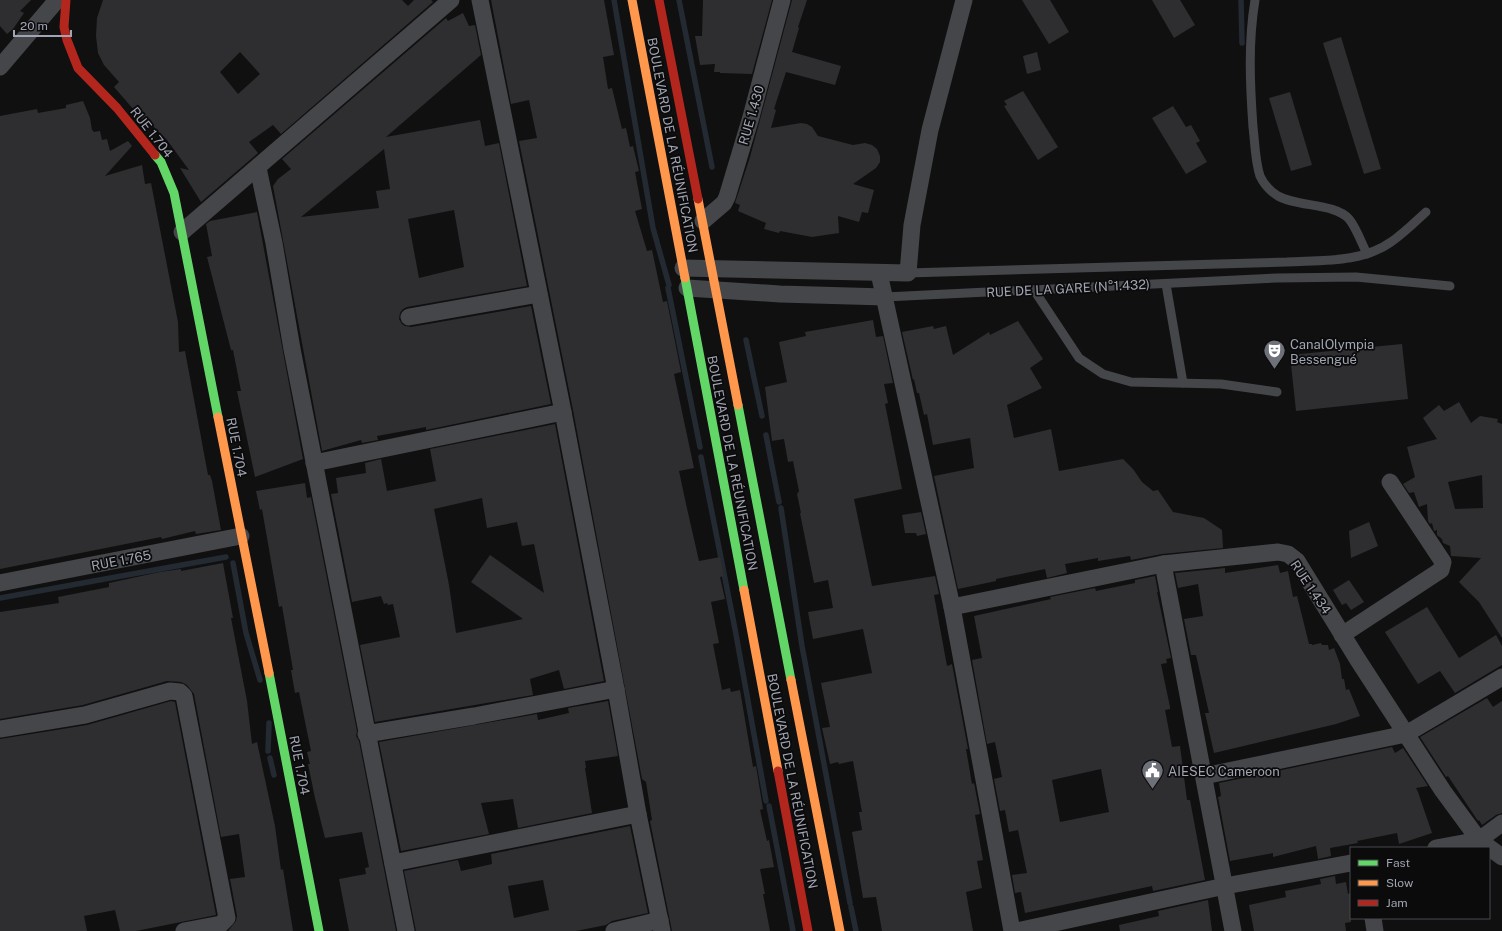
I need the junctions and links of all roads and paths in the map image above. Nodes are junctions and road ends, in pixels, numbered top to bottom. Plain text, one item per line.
1 (57, 0) edge
2 (66, 0) edge
3 (451, 0) edge
4 (480, 0) edge
5 (632, 0) edge
6 (659, 0) edge
7 (782, 0) edge
8 (964, 0) edge
9 (1255, 0) edge
10 (0, 67) edge
11 (258, 168) junction
12 (1426, 212) dead end
13 (702, 221) junction
14 (182, 232) junction
15 (1367, 254) junction
16 (683, 268) junction
17 (712, 270) junction
18 (879, 272) junction
19 (908, 273) junction
20 (1166, 284) junction
21 (1450, 286) dead end
22 (687, 288) junction
23 (716, 290) junction
24 (1034, 290) junction
25 (539, 294) junction
26 (885, 297) junction
27 (409, 317) dead end
28 (1183, 383) junction
29 (1277, 392) dead end
30 (563, 412) junction
31 (314, 463) junction
32 (1390, 482) dead end
33 (241, 536) junction
34 (1163, 564) junction
35 (0, 583) edge
36 (952, 607) junction
37 (1342, 635) junction
38 (1502, 677) edge
39 (616, 689) junction
40 (0, 729) edge
41 (366, 734) junction
42 (1406, 734) junction
43 (1204, 776) junction
44 (638, 814) junction
45 (1502, 823) edge
46 (1479, 840) junction
47 (1441, 847) edge
48 (1488, 847) edge
49 (1490, 848) edge
50 (1502, 857) edge
51 (393, 863) junction
52 (1350, 863) edge
53 (1225, 886) junction
54 (1373, 919) edge
55 (661, 926) edge
56 (184, 931) edge
57 (319, 931) edge
58 (406, 931) edge
59 (614, 931) edge
60 (808, 931) edge
61 (840, 931) edge
62 (1012, 931) edge
63 (1017, 931) edge
64 (1233, 931) edge
65 (1375, 931) edge

1 - 10 street
2 - 14 main road, RUE 1.704
3 - 11 street
4 - 25 street
5 - 16 main road, BOULEVARD DE LA RÉUNIFICATION
6 - 13 main road
7 - 13 street, RUE 1.430
8 - 19 street
9 - 15 lane
11 - 14 street
11 - 31 street
12 - 15 lane
13 - 17 main road
14 - 33 main road, RUE 1.704
15 - 19 lane
16 - 17 street
16 - 22 main road, BOULEVARD DE LA RÉUNIFICATION
17 - 18 street
17 - 23 main road
18 - 19 street
18 - 26 street
20 - 21 lane, RUE DE LA GARE (N°1.432)
20 - 24 lane, RUE DE LA GARE (N°1.432)
20 - 28 lane
22 - 23 street, RUE DE LA GARE (N°1.432)
22 - 60 main road, BOULEVARD DE LA RÉUNIFICATION
23 - 26 street, RUE DE LA GARE (N°1.432)
23 - 61 main road
24 - 26 lane, RUE DE LA GARE (N°1.432)
24 - 28 lane
25 - 27 street
25 - 30 street
26 - 36 street
28 - 29 lane
30 - 31 street
30 - 39 street
31 - 41 street
32 - 37 street
33 - 35 street, RUE 1.765
33 - 57 main road, RUE 1.704
34 - 36 street, RUE 1.434
34 - 37 street, RUE 1.434
34 - 43 street
36 - 62 street
37 - 42 street, RUE 1.434
38 - 42 street
39 - 41 street
39 - 44 street
40 - 56 street
41 - 51 street
42 - 43 street
42 - 46 street, RUE 1.434
43 - 53 street
44 - 51 street
44 - 55 street
45 - 46 street
46 - 47 street
46 - 48 street, RUE 1.434
49 - 50 street, RUE 1.434
51 - 58 street
52 - 53 street
53 - 63 street
53 - 64 street
54 - 65 street
55 - 59 street

